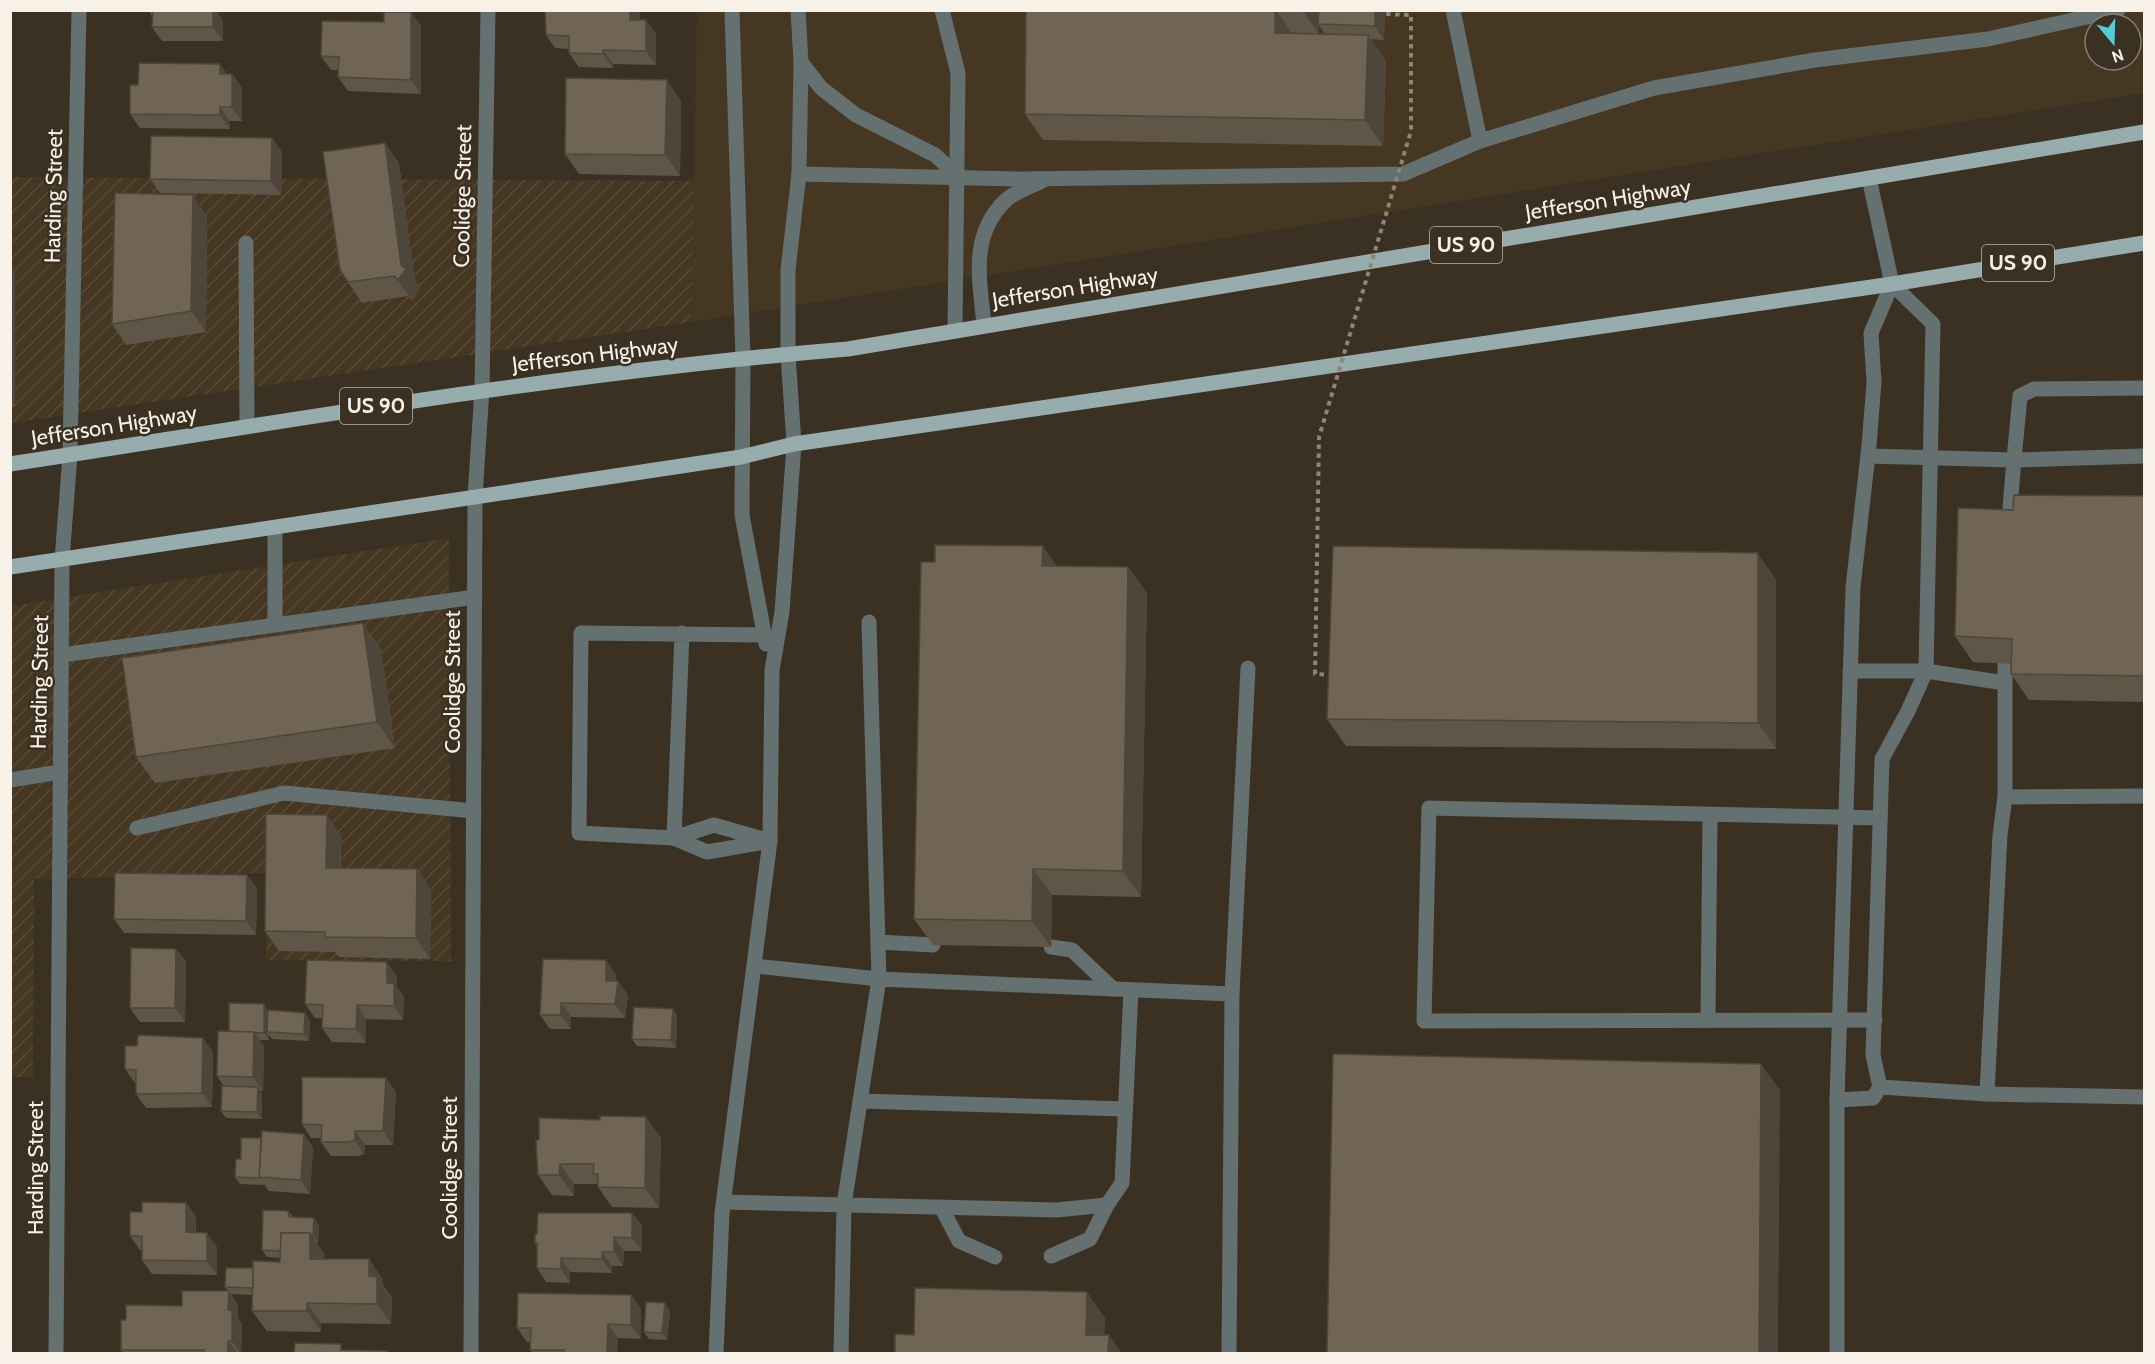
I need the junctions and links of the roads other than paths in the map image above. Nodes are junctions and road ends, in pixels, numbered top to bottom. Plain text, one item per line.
1 (79, 10) edge
2 (488, 10) edge
3 (732, 10) edge
4 (798, 10) edge
5 (942, 10) edge
6 (1453, 10) edge
7 (2118, 10) edge
8 (801, 62) junction
9 (2145, 132) edge
10 (1480, 141) junction
11 (799, 174) junction
12 (959, 177) junction
13 (1048, 178) junction
14 (1869, 178) junction
15 (246, 243) dead end
16 (2145, 243) edge
17 (1892, 284) junction
18 (984, 325) junction
19 (955, 331) junction
20 (788, 354) junction
21 (743, 358) junction
22 (2145, 388) edge
23 (482, 390) junction
24 (247, 426) junction
25 (794, 444) junction
26 (70, 455) junction
27 (1868, 456) junction
28 (2145, 456) edge
29 (741, 457) junction
30 (1932, 457) junction
31 (2014, 460) junction
32 (10, 464) edge
33 (475, 497) junction
34 (275, 528) junction
35 (2008, 536) edge
36 (62, 560) junction
37 (10, 567) edge
38 (475, 597) junction
39 (869, 622) dead end
40 (275, 625) junction
41 (682, 633) junction
42 (764, 634) junction
43 (62, 655) junction
44 (2005, 664) edge
45 (1248, 668) dead end
46 (772, 670) junction
47 (1926, 670) junction
48 (1850, 671) junction
49 (2005, 683) junction
50 (60, 772) junction
51 (10, 780) edge
52 (2145, 796) edge
53 (2005, 797) junction
54 (474, 811) junction
55 (1710, 815) junction
56 (1844, 818) junction
57 (1880, 818) junction
58 (137, 828) dead end
59 (674, 837) junction
60 (770, 841) junction
61 (878, 942) junction
62 (933, 945) edge
63 (1051, 947) dead end
64 (755, 966) junction
65 (879, 979) junction
66 (1113, 989) junction
67 (1131, 990) junction
68 (1232, 994) junction
69 (1708, 1020) junction
70 (1839, 1020) junction
71 (1875, 1020) junction
72 (1880, 1087) junction
73 (1987, 1094) junction
74 (2145, 1097) edge
75 (1836, 1100) junction
76 (860, 1101) junction
77 (1125, 1109) junction
78 (724, 1202) junction
79 (844, 1205) junction
80 (1107, 1205) junction
81 (941, 1207) junction
82 (1051, 1256) dead end
83 (995, 1257) dead end
84 (56, 1353) edge
85 (471, 1353) edge
86 (716, 1353) edge
87 (841, 1353) edge
88 (1229, 1353) edge
89 (1837, 1353) edge

1 - 26 street, Harding Street
2 - 23 street, Coolidge Street
3 - 21 street
4 - 8 street
5 - 12 street
6 - 10 street
7 - 10 street
8 - 11 street
8 - 12 street
9 - 14 main road, Jefferson Highway / US 90
10 - 13 street
11 - 12 street
11 - 20 street
12 - 13 street
12 - 19 street
13 - 18 street
14 - 17 street
14 - 18 main road, Jefferson Highway / US 90
15 - 24 street
16 - 17 main road, US 90
17 - 25 main road, US 90
17 - 27 street
17 - 30 street
18 - 19 main road, Jefferson Highway / US 90
19 - 20 main road, Jefferson Highway / US 90
20 - 21 main road, Jefferson Highway / US 90
20 - 25 street
21 - 23 main road, Jefferson Highway / US 90
21 - 29 street
22 - 31 street
23 - 24 main road, Jefferson Highway / US 90
23 - 33 street, Coolidge Street
24 - 26 main road, Jefferson Highway / US 90
25 - 29 main road, US 90
25 - 46 street
26 - 32 main road, Jefferson Highway / US 90
26 - 36 street, Harding Street
27 - 30 street
27 - 48 street
28 - 31 street
29 - 33 main road, US 90
29 - 42 street
30 - 31 street
30 - 47 street
31 - 35 street
33 - 34 main road, US 90
33 - 38 street, Coolidge Street
34 - 36 main road, US 90
34 - 40 street
36 - 37 main road, US 90
36 - 43 street, Harding Street
38 - 40 street
38 - 54 street, Coolidge Street
39 - 61 street
40 - 43 street
41 - 42 street
41 - 59 street
41 - 59 street
42 - 46 street
43 - 50 street, Harding Street
44 - 49 street
45 - 68 street
46 - 60 street
47 - 48 street
47 - 49 street
47 - 57 street
48 - 56 street
49 - 53 street
50 - 51 street
50 - 84 street, Harding Street
52 - 53 street
53 - 73 street
54 - 58 street
54 - 85 street, Coolidge Street
55 - 56 street
55 - 69 street
55 - 69 street
56 - 57 street
56 - 70 street
57 - 71 street
59 - 60 street
59 - 60 street
60 - 64 street
61 - 62 street
61 - 65 street
63 - 66 street
64 - 65 street
64 - 78 street
65 - 66 street
65 - 76 street
66 - 67 street
67 - 68 street
67 - 77 street
68 - 88 street
69 - 70 street
70 - 71 street
70 - 75 street
71 - 72 street
72 - 73 street
72 - 75 street
73 - 74 street
75 - 89 street
76 - 77 street
76 - 79 street
77 - 80 street
78 - 79 street
78 - 86 street
79 - 81 street
79 - 87 street
80 - 81 street
80 - 82 street
81 - 83 street

